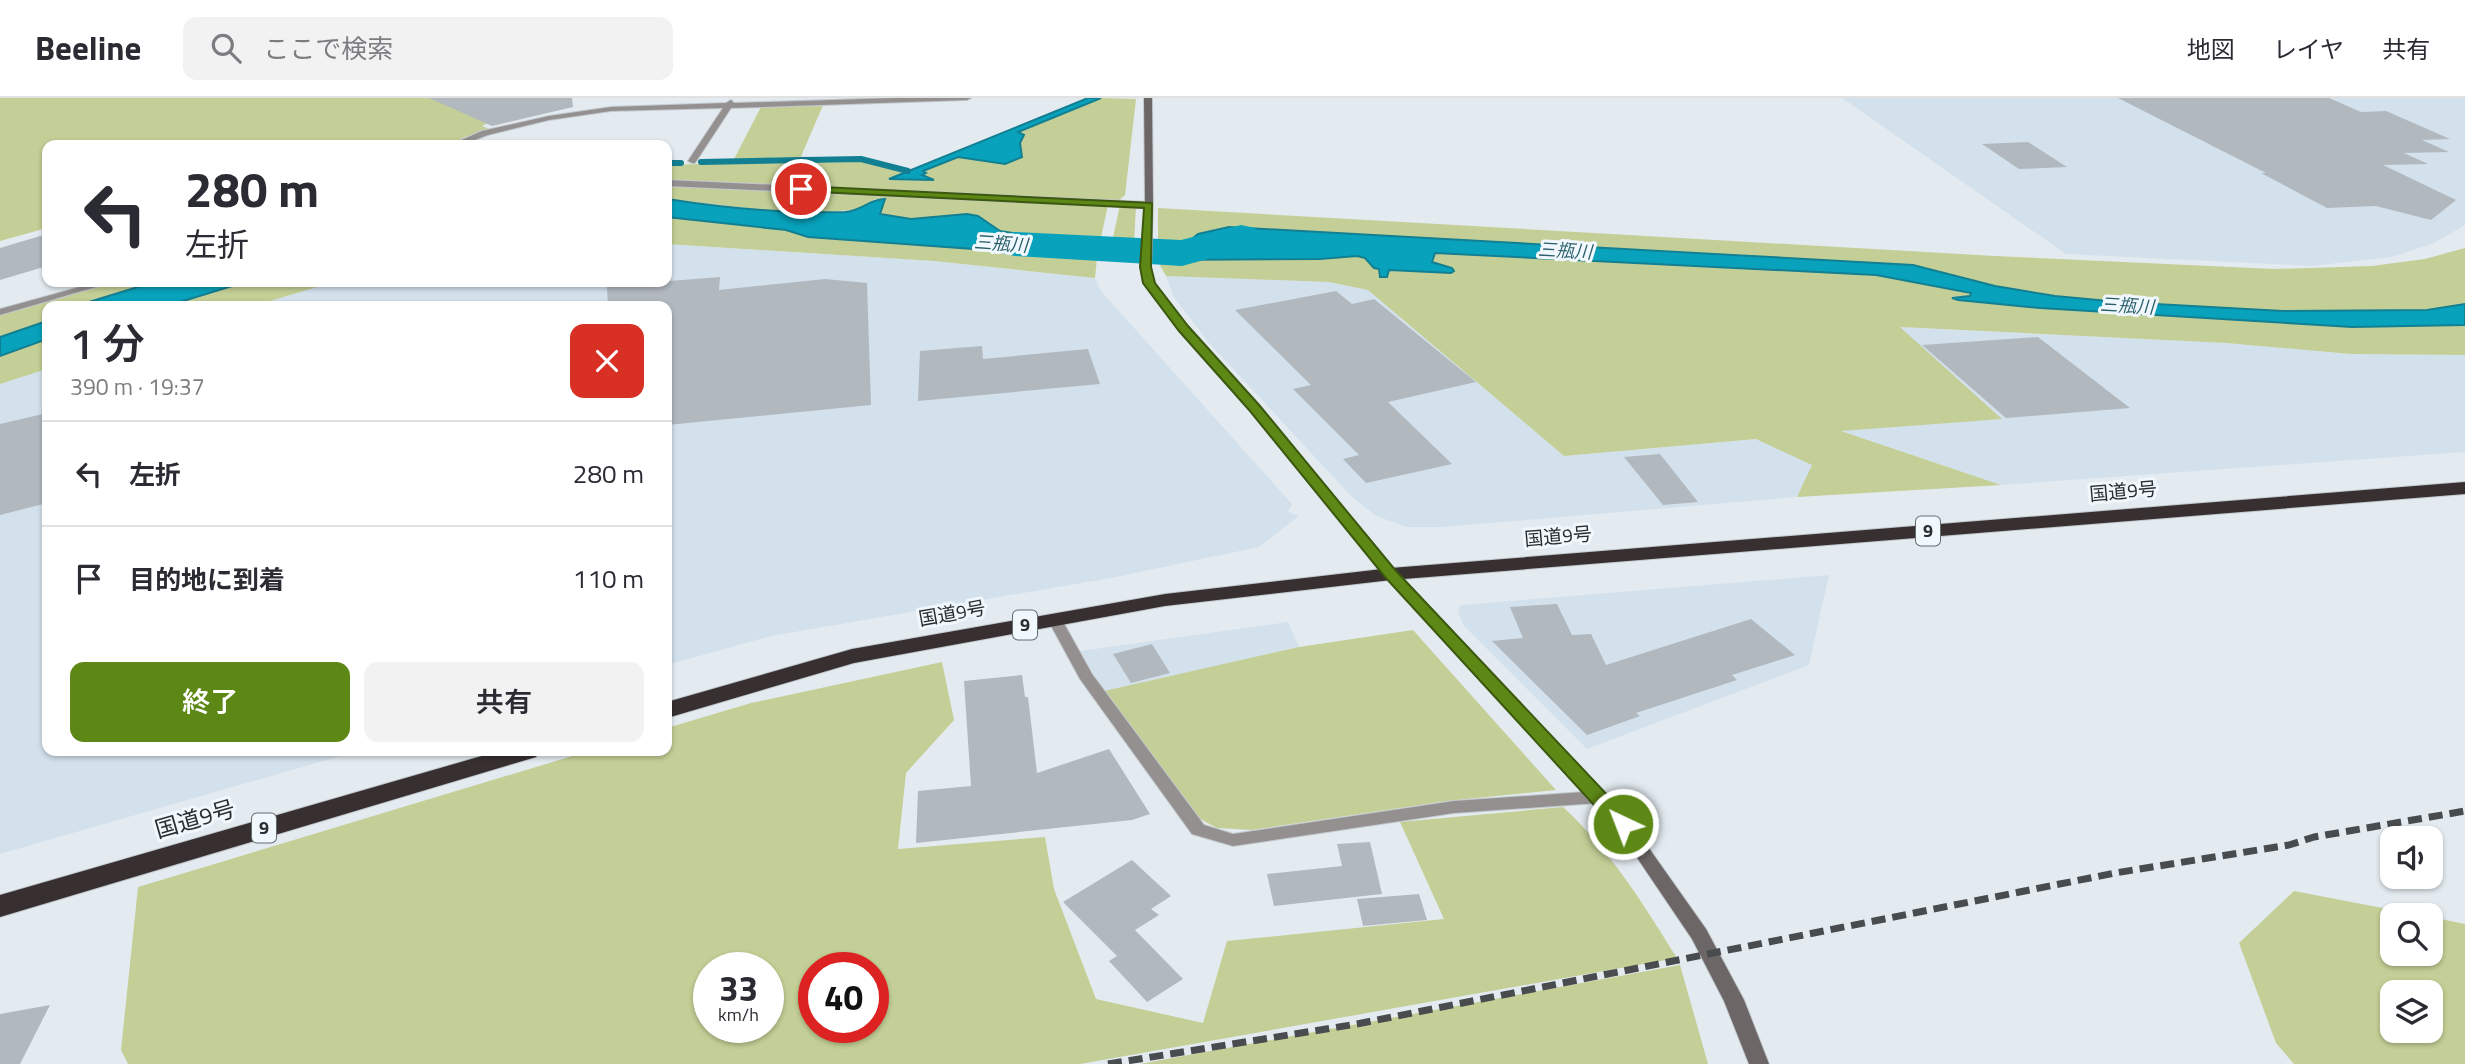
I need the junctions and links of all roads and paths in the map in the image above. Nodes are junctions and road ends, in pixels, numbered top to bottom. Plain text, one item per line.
1 (967, 98) edge
2 (1148, 98) edge
3 (731, 101) edge
4 (467, 140) edge
5 (692, 161) dead end
6 (672, 183) edge
7 (1149, 205) junction
8 (90, 287) edge
9 (0, 312) edge
10 (2465, 488) edge
11 (1391, 574) junction
12 (1055, 620) junction
13 (672, 709) edge
14 (510, 756) edge
15 (1598, 797) junction
16 (0, 906) edge
17 (1759, 1064) edge

1 - 3 street
2 - 7 street
3 - 4 street
3 - 5 street
6 - 7 street
7 - 11 street
8 - 9 street
10 - 11 highway, 国道9号 / 9
11 - 12 highway, 国道9号 / 9
11 - 15 street
12 - 13 highway, 国道9号 / 9
12 - 15 street
14 - 16 highway, 国道9号 / 9
15 - 17 street

